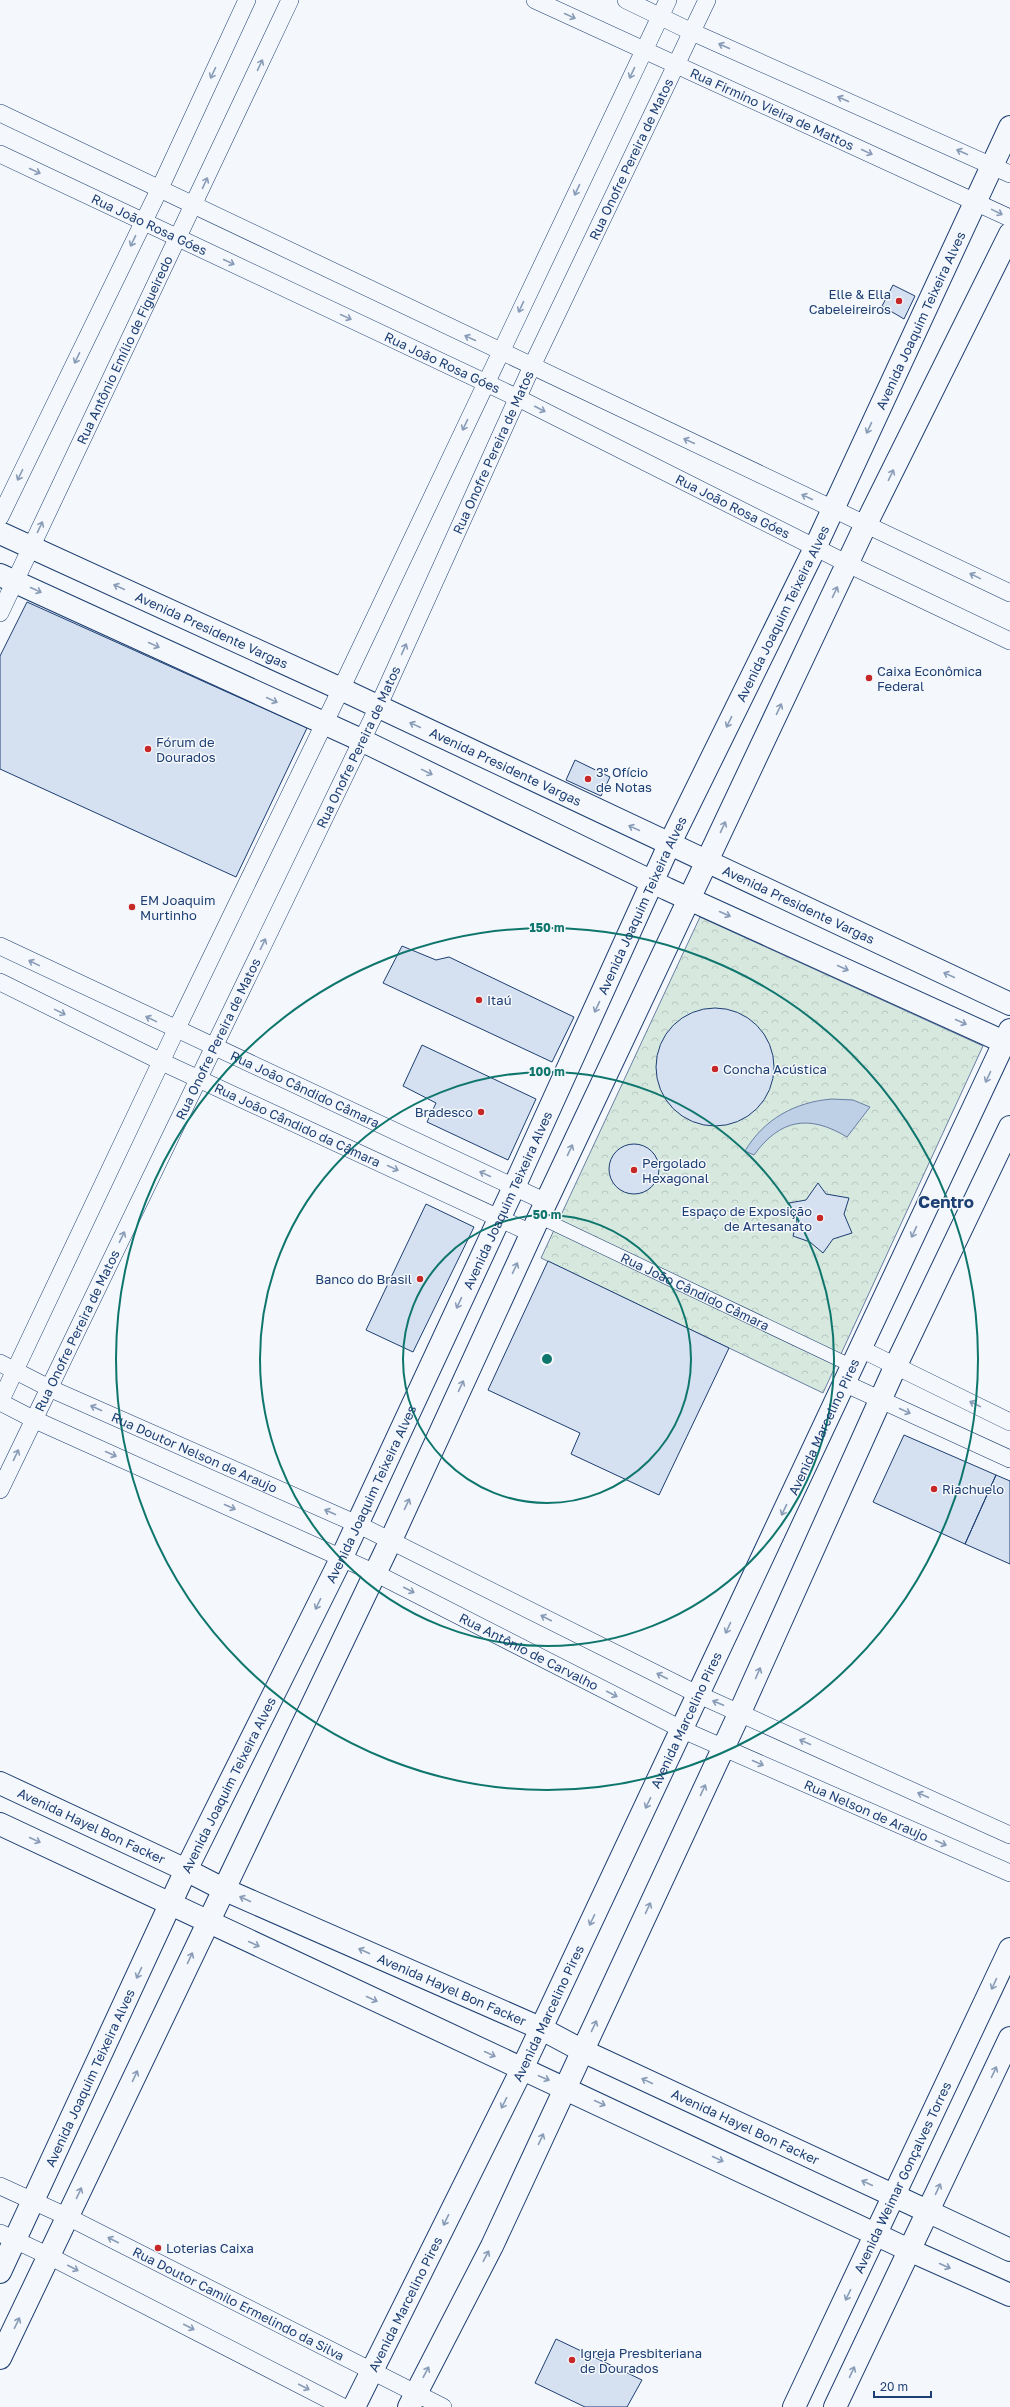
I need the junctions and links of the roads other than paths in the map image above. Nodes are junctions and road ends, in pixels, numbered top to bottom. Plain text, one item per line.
1 (248, 0) edge
2 (290, 0) edge
3 (535, 0) edge
4 (626, 0) edge
5 (668, 0) edge
6 (707, 0) edge
7 (660, 16) junction
8 (692, 32) junction
9 (643, 50) junction
10 (676, 64) junction
11 (0, 113) edge
12 (1010, 126) edge
13 (0, 154) edge
14 (1001, 169) edge
15 (160, 188) junction
16 (975, 201) junction
17 (194, 206) junction
18 (1010, 218) edge
19 (143, 221) junction
20 (1010, 234) edge
21 (177, 238) junction
22 (500, 352) junction
23 (532, 366) junction
24 (485, 383) junction
25 (518, 398) junction
26 (832, 509) junction
27 (0, 517) edge
28 (866, 524) junction
29 (0, 533) edge
30 (31, 547) junction
31 (815, 548) junction
32 (848, 564) junction
33 (8, 578) edge
34 (1010, 593) edge
35 (0, 613) edge
36 (1010, 641) edge
37 (341, 689) junction
38 (378, 708) junction
39 (324, 724) junction
40 (361, 740) junction
41 (669, 844) junction
42 (706, 862) junction
43 (653, 883) junction
44 (689, 898) junction
45 (0, 946) edge
46 (0, 982) edge
47 (1010, 1004) edge
48 (176, 1030) junction
49 (1008, 1038) edge
50 (214, 1047) junction
51 (162, 1062) junction
52 (199, 1078) junction
53 (1010, 1127) edge
54 (514, 1187) junction
55 (499, 1217) junction
56 (539, 1217) junction
57 (0, 1363) edge
58 (896, 1365) junction
59 (852, 1366) junction
60 (15, 1371) junction
61 (49, 1388) junction
62 (881, 1400) junction
63 (0, 1402) edge
64 (32, 1419) junction
65 (1010, 1422) edge
66 (1010, 1459) edge
67 (0, 1490) edge
68 (357, 1524) junction
69 (391, 1540) junction
70 (342, 1557) junction
71 (375, 1573) junction
72 (697, 1694) junction
73 (740, 1712) junction
74 (683, 1730) junction
75 (722, 1747) junction
76 (0, 1783) edge
77 (0, 1824) edge
78 (1010, 1835) edge
79 (186, 1870) junction
80 (1010, 1874) edge
81 (223, 1889) junction
82 (172, 1904) junction
83 (207, 1923) junction
84 (1010, 1948) edge
85 (540, 2028) junction
86 (1010, 2038) edge
87 (583, 2051) junction
88 (522, 2069) junction
89 (565, 2087) junction
90 (0, 2186) edge
91 (895, 2196) junction
92 (34, 2201) junction
93 (927, 2212) junction
94 (68, 2217) junction
95 (877, 2235) junction
96 (8, 2236) edge
97 (909, 2250) junction
98 (1010, 2250) edge
99 (49, 2256) junction
100 (0, 2272) edge
101 (1010, 2295) edge
102 (0, 2358) edge
103 (372, 2373) junction
104 (412, 2400) edge
105 (343, 2407) edge
106 (354, 2407) edge
107 (443, 2407) edge
108 (794, 2407) edge
109 (835, 2407) edge

1 -> 15 street
17 -> 2 street, Rua Antônio Emílio de Figueiredo
3 -> 9 street, Rua Firmino Vieira de Mattos
4 - 7 street
5 - 7 street
6 - 8 street, Rua Onofre Pereira de Matos
7 - 8 street
7 - 9 street
8 - 10 street, Rua Onofre Pereira de Matos
14 -> 8 street
9 - 10 street, Rua Firmino Vieira de Mattos
9 -> 22 street
10 -> 16 street, Rua Firmino Vieira de Mattos
10 - 23 street, Rua Onofre Pereira de Matos
11 - 15 street
12 - 14 main road, Avenida Joaquim Teixeira Alves
13 -> 19 street, Rua João Rosa Góes
14 - 16 main road, Avenida Joaquim Teixeira Alves
15 - 17 street
15 - 19 street
16 -> 18 street, Rua Firmino Vieira de Mattos
16 -> 26 main road, Avenida Joaquim Teixeira Alves
17 - 21 street, Rua Antônio Emílio de Figueiredo
22 -> 17 street
19 - 21 street, Rua João Rosa Góes
19 -> 27 street
28 -> 20 main road
21 -> 24 street, Rua João Rosa Góes
30 -> 21 street, Rua Antônio Emílio de Figueiredo
22 - 23 street
22 - 24 street
23 - 25 street, Rua Onofre Pereira de Matos
26 -> 23 street
24 - 25 street, Rua João Rosa Góes
24 -> 37 street
25 -> 31 street, Rua João Rosa Góes
38 -> 25 street, Rua Onofre Pereira de Matos
26 - 28 street
26 - 31 main road, Avenida Joaquim Teixeira Alves
28 - 32 main road
34 -> 28 street
29 - 30 main road, Avenida Presidente Vargas
30 - 33 street, Rua Antônio Emílio de Figueiredo
37 -> 30 main road, Avenida Presidente Vargas
31 - 32 street, Rua João Rosa Góes
31 -> 41 main road, Avenida Joaquim Teixeira Alves
32 - 36 street, Rua João Rosa Góes
42 -> 32 main road
33 - 35 street, Rua Antônio Emílio de Figueiredo
33 -> 39 main road
37 - 38 main road, Avenida Presidente Vargas
37 - 39 street
38 - 40 street, Rua Onofre Pereira de Matos
41 -> 38 main road, Avenida Presidente Vargas
39 - 40 main road
39 - 48 street
40 -> 43 main road
50 -> 40 street, Rua Onofre Pereira de Matos
41 - 42 main road, Avenida Presidente Vargas
41 - 43 main road, Avenida Joaquim Teixeira Alves
42 - 44 main road
47 -> 42 main road, Avenida Presidente Vargas
43 - 44 main road
43 -> 54 main road, Avenida Joaquim Teixeira Alves
44 -> 49 main road
56 -> 44 main road
48 -> 45 street, Rua João Cândido Câmara
46 -> 51 street, Rua João Cândido da Câmara
48 - 50 street, Rua João Cândido Câmara
48 - 51 street
49 -> 59 main road, Avenida Marcelino Pires
50 - 52 street, Rua Onofre Pereira de Matos
54 -> 50 street, Rua João Cândido Câmara
51 - 52 street, Rua João Cândido da Câmara
51 - 60 street
52 -> 55 street, Rua João Cândido da Câmara
61 -> 52 street, Rua Onofre Pereira de Matos
53 - 58 main road
54 - 55 main road, Avenida Joaquim Teixeira Alves
54 - 56 street, Rua João Cândido Câmara
55 - 56 street, Rua João Cândido da Câmara
55 -> 68 main road, Avenida Joaquim Teixeira Alves
56 - 59 street, Rua João Cândido Câmara
69 -> 56 main road
57 - 60 street, Rua Doutor Nelson de Araujo
58 - 59 street, Rua João Cândido Câmara
58 - 62 main road
65 -> 58 street, Rua João Cândido Câmara
59 - 62 street, Rua João Cândido Câmara
59 -> 72 main road, Avenida Marcelino Pires
60 - 61 street, Rua Doutor Nelson de Araujo
60 - 63 street
61 - 64 street, Rua Onofre Pereira de Matos
68 -> 61 street, Rua Doutor Nelson de Araujo
62 -> 66 street, Rua João Cândido Câmara
73 -> 62 main road
63 - 64 street
67 -> 64 street, Rua Onofre Pereira de Matos
64 -> 70 street
68 - 69 street, Rua Doutor Nelson de Araujo
68 - 70 main road, Avenida Joaquim Teixeira Alves
69 - 71 main road
72 -> 69 street
70 - 71 street
70 -> 79 main road, Avenida Joaquim Teixeira Alves
71 -> 74 street, Rua Antônio de Carvalho
71 - 81 main road
73 -> 72 street
72 - 74 main road, Avenida Marcelino Pires
73 - 75 main road
78 -> 73 street
74 - 75 street, Rua Antônio de Carvalho
74 -> 85 main road, Avenida Marcelino Pires
75 -> 80 street, Rua Nelson de Araujo
87 -> 75 main road
76 - 79 main road, Avenida Hayel Bon Facker
77 -> 82 main road
79 - 81 main road, Avenida Hayel Bon Facker
79 - 82 main road, Avenida Joaquim Teixeira Alves
81 - 83 main road
85 -> 81 main road, Avenida Hayel Bon Facker
82 - 83 main road
82 -> 92 main road, Avenida Joaquim Teixeira Alves
83 -> 88 main road
94 -> 83 main road
84 -> 91 main road, Avenida Weimar Gonçalves Torres
85 - 87 main road, Avenida Hayel Bon Facker
85 - 88 main road, Avenida Marcelino Pires
93 -> 86 main road
87 - 89 main road
91 -> 87 main road, Avenida Hayel Bon Facker
88 -> 89 main road
88 -> 103 main road, Avenida Marcelino Pires
89 -> 95 main road
104 -> 89 main road
90 - 92 street, Rua Doutor Camilo Ermelindo da Silva
91 - 93 main road, Avenida Hayel Bon Facker
91 - 95 main road, Avenida Weimar Gonçalves Torres
92 - 94 street, Rua Doutor Camilo Ermelindo da Silva
92 - 96 main road, Avenida Joaquim Teixeira Alves
93 - 97 main road
93 - 98 main road, Avenida Hayel Bon Facker
94 - 99 main road
103 -> 94 street, Rua Doutor Camilo Ermelindo da Silva
95 - 97 main road
95 -> 108 main road, Avenida Weimar Gonçalves Torres
96 - 99 street
96 - 100 main road, Avenida Joaquim Teixeira Alves
97 -> 101 main road
109 -> 97 main road
102 -> 99 main road
99 -> 105 street
103 - 104 street, Rua Doutor Camilo Ermelindo da Silva
103 - 106 main road, Avenida Marcelino Pires
104 - 107 street, Rua Doutor Camilo Ermelindo da Silva

